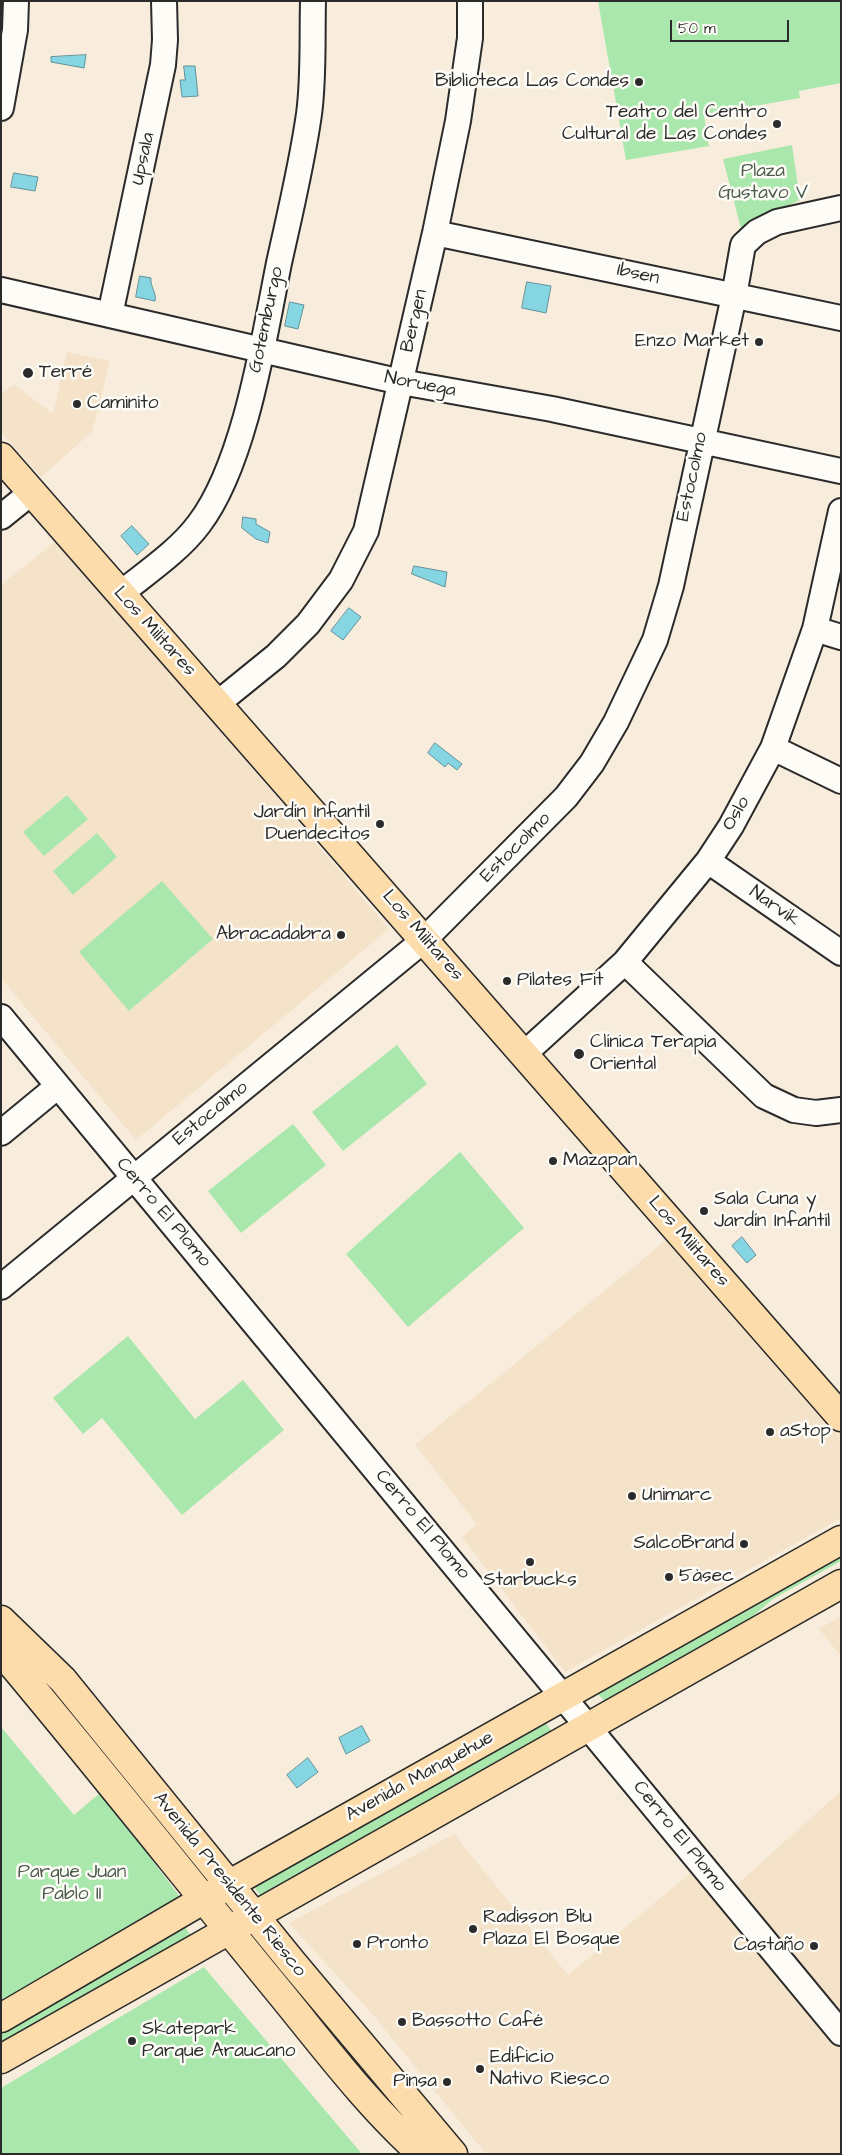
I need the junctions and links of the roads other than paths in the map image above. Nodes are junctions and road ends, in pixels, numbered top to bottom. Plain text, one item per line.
1 (16, 1) edge
2 (164, 1) edge
3 (313, 1) edge
4 (470, 1) edge
5 (1, 108) edge
6 (841, 208) edge
7 (435, 233) junction
8 (1, 290) edge
9 (734, 296) junction
10 (110, 316) junction
11 (841, 318) edge
12 (261, 351) junction
13 (401, 382) junction
14 (701, 440) junction
15 (1, 458) edge
16 (841, 471) edge
17 (32, 492) junction
18 (841, 511) edge
19 (1, 517) edge
20 (120, 594) junction
21 (815, 629) junction
22 (841, 637) edge
23 (218, 703) junction
24 (773, 748) junction
25 (841, 781) edge
26 (708, 861) junction
27 (424, 940) junction
28 (841, 953) edge
29 (625, 962) junction
30 (1, 1017) edge
31 (524, 1054) junction
32 (58, 1086) junction
33 (841, 1110) edge
34 (1, 1133) edge
35 (134, 1178) junction
36 (1, 1287) edge
37 (841, 1416) edge
38 (841, 1540) edge
39 (841, 1584) edge
40 (1, 1607) edge
41 (1, 1620) edge
42 (1, 1651) edge
43 (63, 1680) junction
44 (564, 1696) junction
45 (589, 1727) junction
46 (230, 1884) junction
47 (204, 1900) junction
48 (254, 1916) junction
49 (228, 1930) junction
50 (1, 2018) edge
51 (841, 2033) edge
52 (1, 2059) edge
53 (422, 2154) edge
54 (453, 2154) edge

1 - 5 street
2 - 10 street, Upsala
3 - 12 street, Gotemburgo
4 - 7 street, Bergen
6 - 9 street, Estocolmo
7 - 9 street, Ibsen
7 - 13 street, Bergen
8 - 10 street, Noruega
9 - 11 street, Ibsen
9 - 14 street, Estocolmo
10 - 12 street, Noruega
12 - 13 street, Noruega
12 - 20 street, Gotemburgo
13 - 14 street, Noruega
13 - 23 street, Bergen
14 - 16 street, Noruega
14 - 27 street, Estocolmo
15 - 17 main road, Los Militares
17 - 19 street
17 - 20 main road, Los Militares
18 - 21 street, Oslo
20 - 23 main road, Los Militares
21 - 22 street
21 - 24 street, Oslo
23 - 27 main road, Los Militares
24 - 25 street
24 - 26 street, Oslo
26 - 28 street, Narvik
26 - 29 street, Oslo
27 - 31 main road, Los Militares
27 - 35 street, Estocolmo
29 - 31 street, Oslo
29 - 33 street
30 - 32 street, Cerro El Plomo
31 - 37 main road, Los Militares
32 - 34 street
32 - 35 street, Cerro El Plomo
35 - 36 street, Estocolmo
35 - 44 street, Cerro El Plomo
38 - 44 main road, Avenida Manquehue
39 - 45 main road, Avenida Manquehue
40 - 43 street
41 - 43 main road, Avenida Presidente Riesco
42 - 47 main road, Avenida Presidente Riesco
43 - 46 main road, Avenida Presidente Riesco
44 - 45 street, Cerro El Plomo
44 - 46 main road, Avenida Manquehue
45 - 48 main road, Avenida Manquehue
45 - 51 street, Cerro El Plomo
46 - 47 main road, Avenida Manquehue
46 - 48 main road, Avenida Presidente Riesco
47 - 49 main road, Avenida Presidente Riesco
47 - 50 main road, Avenida Manquehue
48 - 49 main road, Avenida Manquehue
48 - 54 main road, Avenida Presidente Riesco
49 - 52 main road, Avenida Manquehue
49 - 53 main road, Avenida Presidente Riesco

